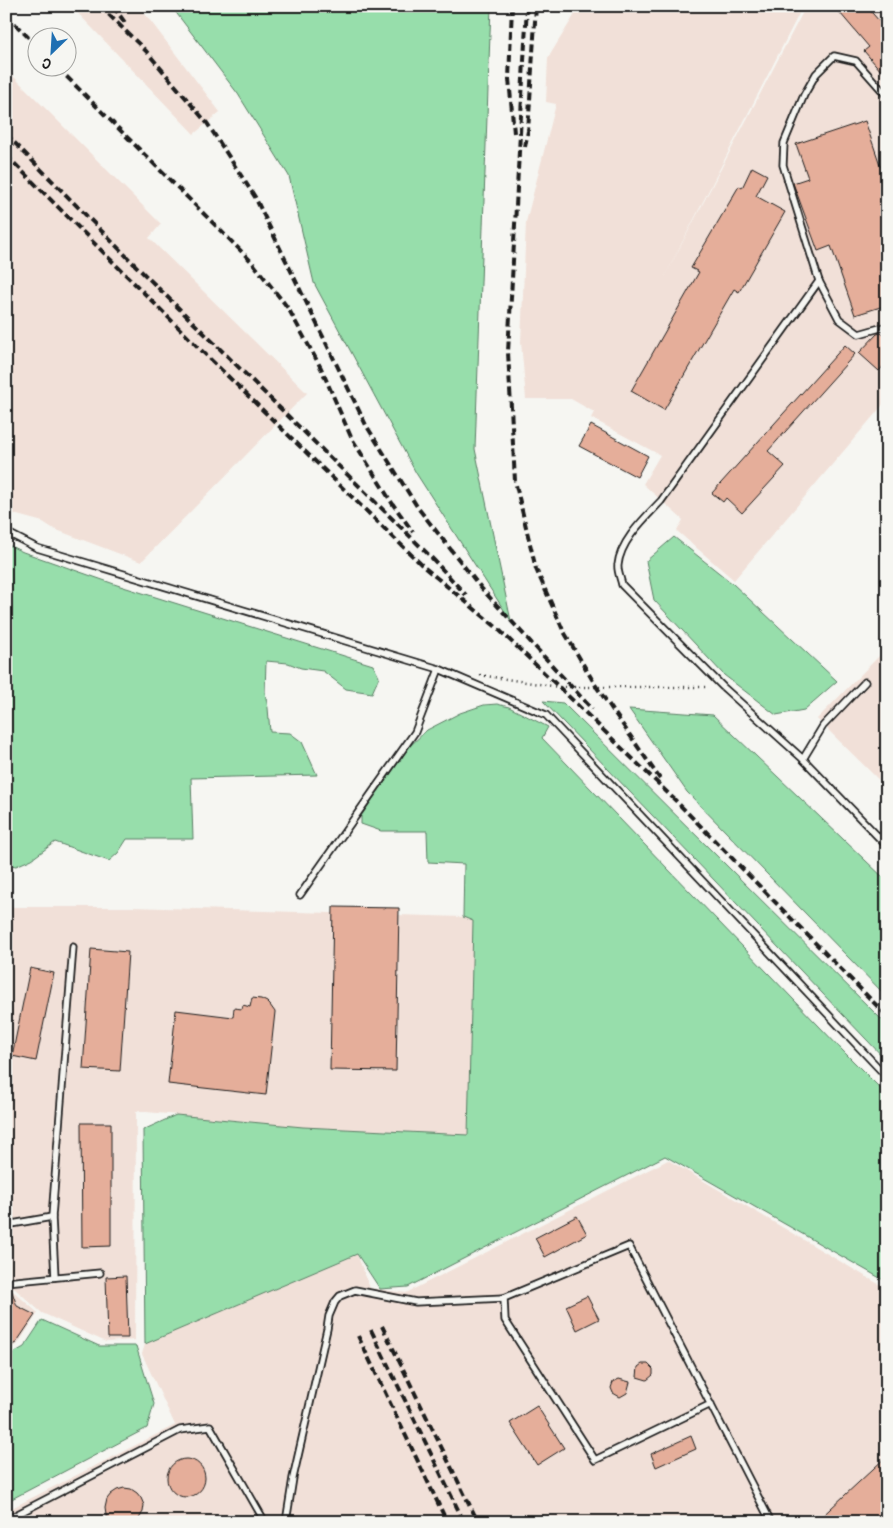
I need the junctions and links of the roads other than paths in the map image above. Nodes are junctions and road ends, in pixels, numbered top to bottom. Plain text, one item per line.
1 (887, 96) edge
2 (819, 281) junction
3 (887, 326) edge
4 (6, 532) edge
5 (439, 669) junction
6 (865, 682) dead end
7 (803, 759) junction
8 (887, 846) edge
9 (300, 895) dead end
10 (72, 947) dead end
11 (887, 1077) edge
12 (52, 1217) junction
13 (6, 1225) edge
14 (100, 1273) dead end
15 (55, 1277) junction
16 (6, 1282) edge
17 (504, 1298) junction
18 (710, 1404) junction
19 (6, 1520) edge
20 (265, 1522) edge
21 (286, 1522) edge
22 (771, 1522) edge

1 - 2 lane
2 - 3 lane
2 - 7 lane
4 - 5 lane
5 - 9 lane
5 - 11 lane
6 - 7 lane
7 - 8 lane
10 - 12 lane
12 - 13 lane
12 - 15 lane
14 - 15 lane
15 - 16 lane
17 - 18 lane
17 - 18 lane
17 - 21 lane
18 - 22 lane
19 - 20 lane

